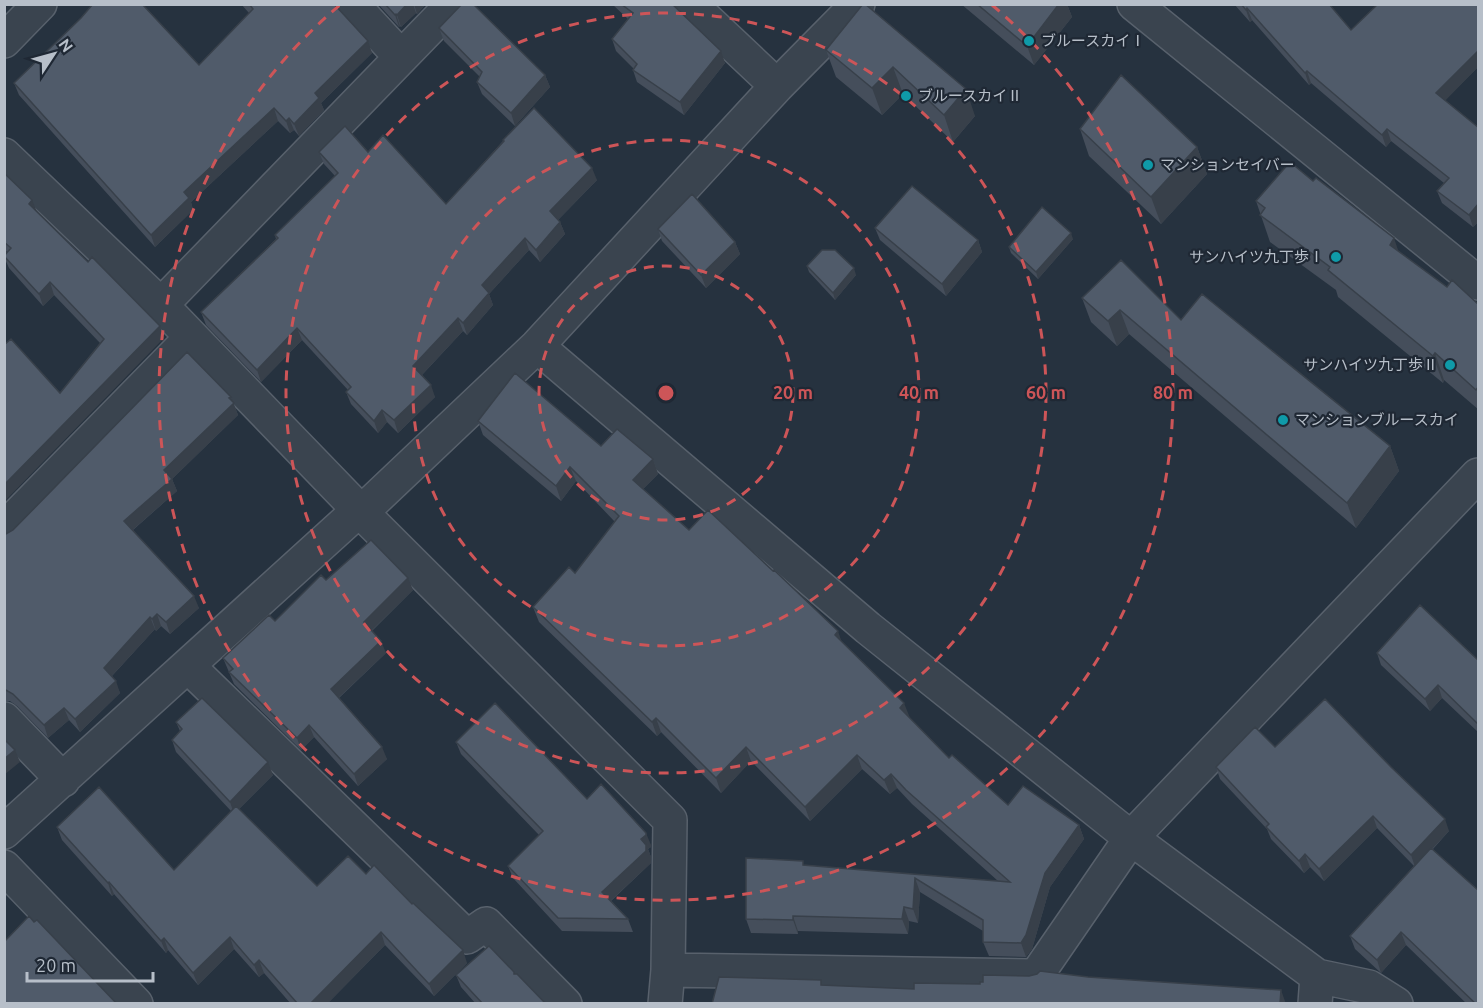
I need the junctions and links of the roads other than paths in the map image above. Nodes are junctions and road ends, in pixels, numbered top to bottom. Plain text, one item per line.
1 (40, 4) edge
2 (352, 4) edge
3 (453, 4) edge
4 (690, 4) edge
5 (858, 4) edge
6 (1134, 4) edge
7 (4, 41) edge
8 (401, 57) junction
9 (777, 86) junction
10 (9, 169) edge
11 (1479, 283) edge
12 (161, 305) junction
13 (191, 338) junction
14 (537, 346) junction
15 (1479, 475) edge
16 (359, 510) junction
17 (4, 529) edge
18 (188, 666) junction
19 (4, 719) edge
20 (63, 780) junction
21 (4, 832) edge
22 (1131, 838) junction
23 (4, 867) edge
24 (668, 969) junction
25 (1316, 990) edge
26 (557, 1001) edge
27 (136, 1004) edge
28 (665, 1004) edge
29 (1396, 1004) edge

1 - 7 street
2 - 8 street
3 - 8 street
4 - 9 street
5 - 9 street
6 - 11 street
8 - 12 street
9 - 14 street
10 - 12 street
12 - 13 street
13 - 16 street
13 - 17 street
14 - 16 street
14 - 22 street
15 - 22 street
16 - 18 street
16 - 24 street
18 - 20 street
18 - 26 street
19 - 20 street
20 - 21 street
22 - 24 street
22 - 25 street
23 - 27 street
24 - 28 street
25 - 29 street

